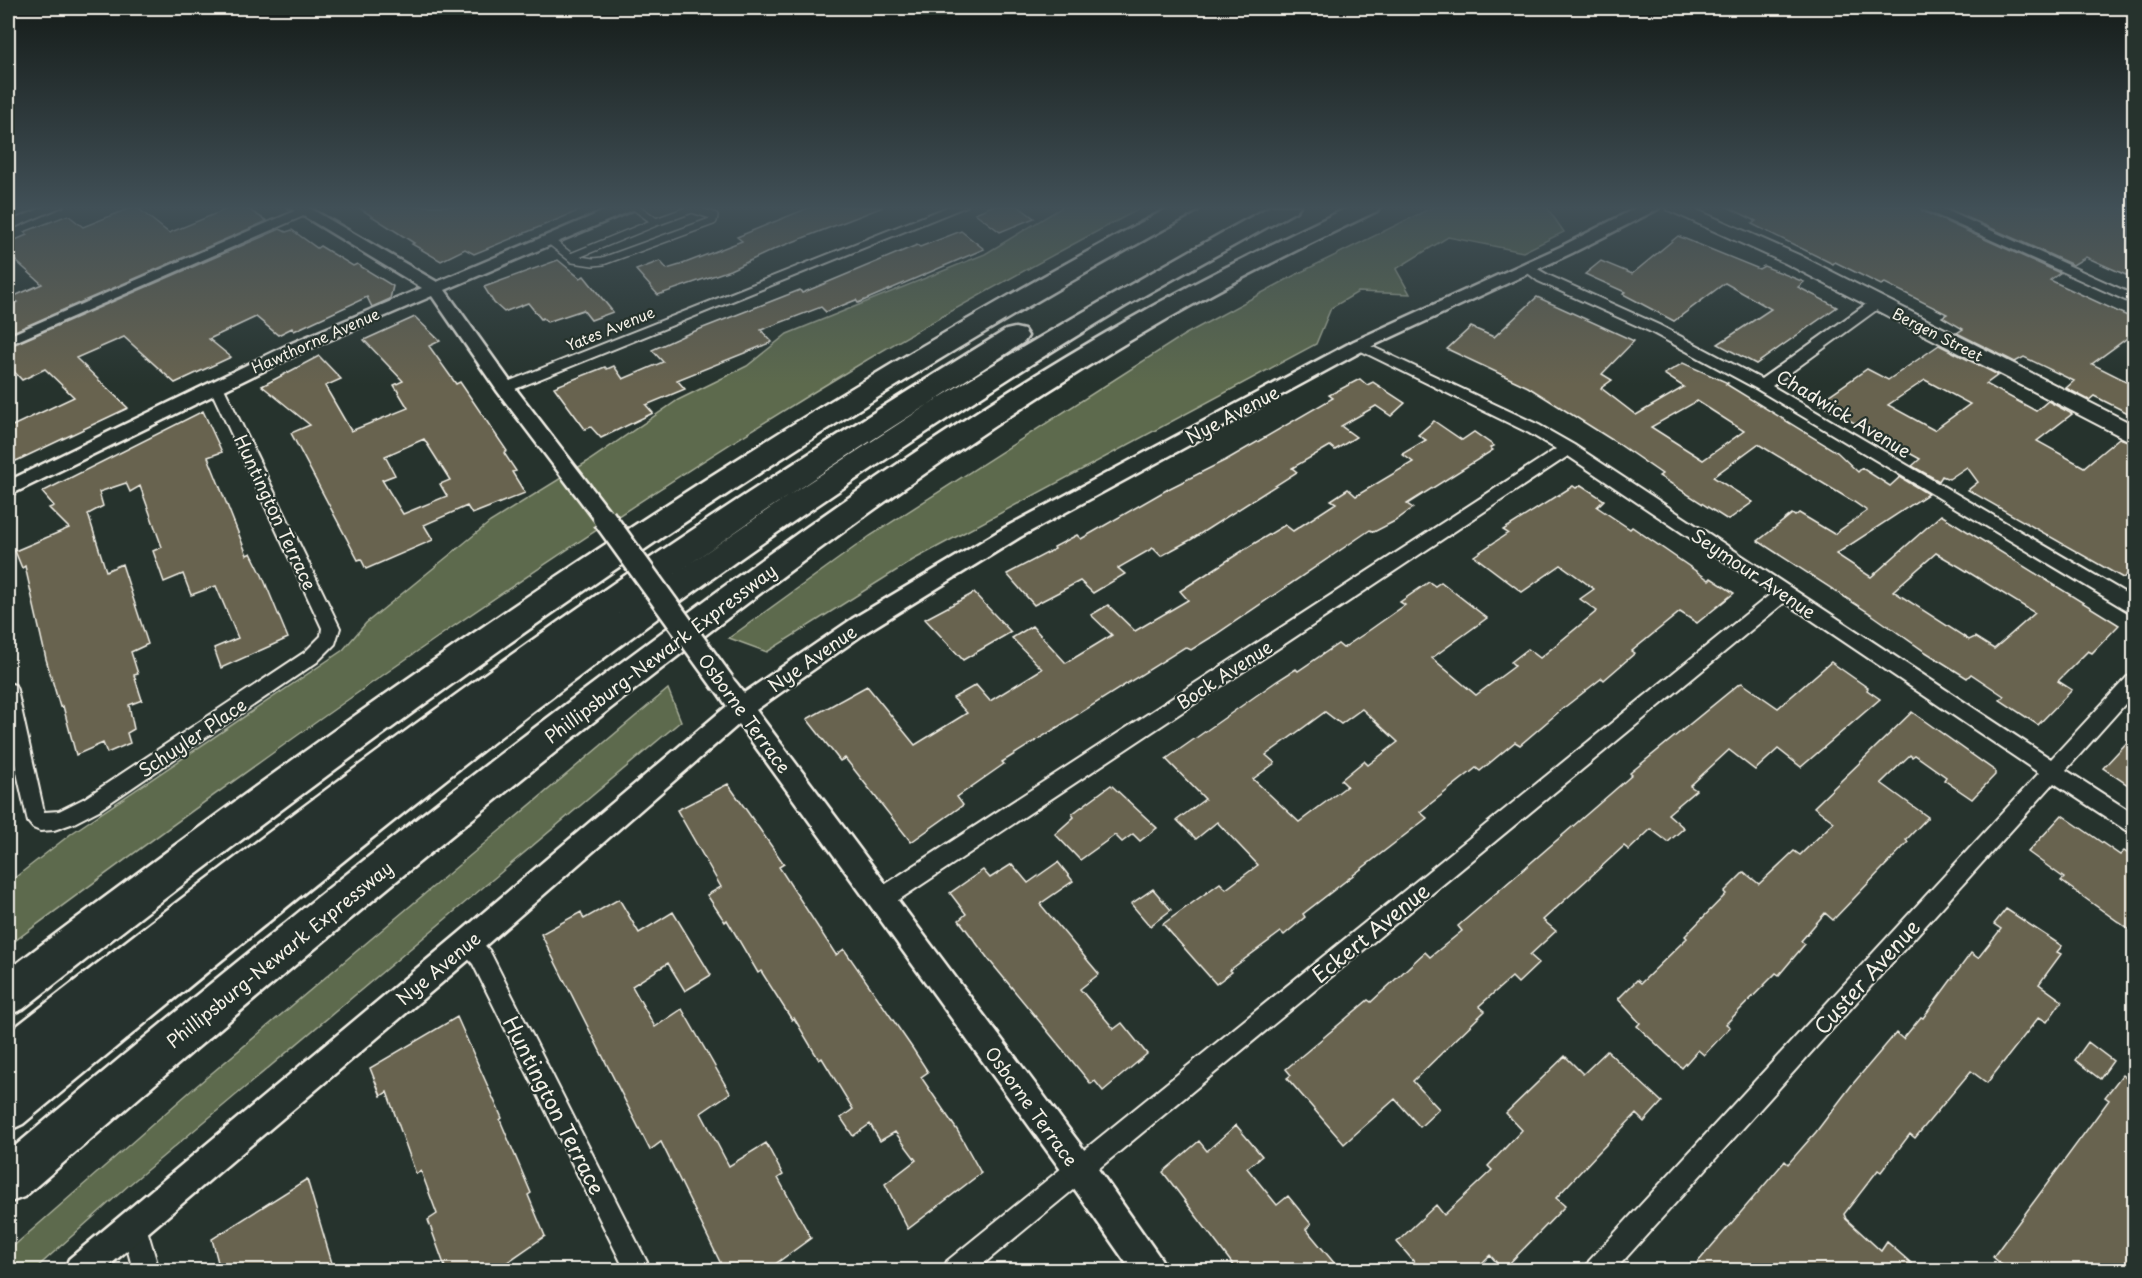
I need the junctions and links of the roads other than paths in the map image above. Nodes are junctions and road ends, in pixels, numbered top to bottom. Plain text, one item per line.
1 (173, 266) edge
2 (397, 266) edge
3 (488, 266) edge
4 (799, 266) edge
5 (1082, 266) edge
6 (1137, 266) edge
7 (1179, 266) edge
8 (1248, 266) edge
9 (1530, 266) edge
10 (1804, 266) edge
11 (2058, 266) edge
12 (1527, 267) junction
13 (435, 288) junction
14 (2134, 300) edge
15 (1877, 303) junction
16 (8, 341) edge
17 (1360, 345) junction
18 (502, 383) junction
19 (216, 386) junction
20 (1762, 386) junction
21 (2134, 434) edge
22 (1568, 449) junction
23 (8, 489) edge
24 (1784, 592) junction
25 (2134, 606) edge
26 (329, 639) joint
27 (2134, 682) edge
28 (8, 690) edge
29 (741, 708) junction
30 (2052, 772) junction
31 (2134, 825) edge
32 (880, 900) junction
33 (468, 943) junction
34 (8, 995) edge
35 (8, 1059) edge
36 (8, 1109) edge
37 (1080, 1170) junction
38 (8, 1181) edge
39 (134, 1225) junction
40 (80, 1270) edge
41 (146, 1270) edge
42 (638, 1270) edge
43 (956, 1270) edge
44 (1150, 1270) edge
45 (1598, 1270) edge

1 - 16 street
2 - 13 street, Osborne Terrace
3 - 13 street, Hawthorne Avenue
4 - 18 street, Yates Avenue
5 - 34 highway
6 - 35 highway
7 - 36 highway, Phillipsburg-Newark Expressway
8 - 38 highway, Phillipsburg-Newark Expressway
9 - 12 street, Nye Avenue
10 - 15 main road, Bergen Street
11 - 14 street
12 - 17 street, Nye Avenue
12 - 20 street, Chadwick Avenue
13 - 18 street, Osborne Terrace
13 - 19 street, Hawthorne Avenue
15 - 20 street
15 - 21 main road, Bergen Street
17 - 22 street, Seymour Avenue
17 - 29 street, Nye Avenue
18 - 29 street, Osborne Terrace, bridge
19 - 23 street, Hawthorne Avenue
19 - 26 street, Huntington Terrace
20 - 25 street, Chadwick Avenue
22 - 24 street, Seymour Avenue
22 - 32 street, Bock Avenue
24 - 30 street, Seymour Avenue
24 - 37 street, Eckert Avenue
26 - 28 street, Schuyler Place
27 - 30 street, Custer Avenue
29 - 32 street, Osborne Terrace
29 - 33 street, Nye Avenue
30 - 31 street, Seymour Avenue
30 - 45 street, Custer Avenue
32 - 37 street, Osborne Terrace
33 - 39 street, Nye Avenue
33 - 42 street, Huntington Terrace
37 - 43 street, Eckert Avenue
37 - 44 street, Osborne Terrace
39 - 40 street, Nye Avenue
39 - 41 street

